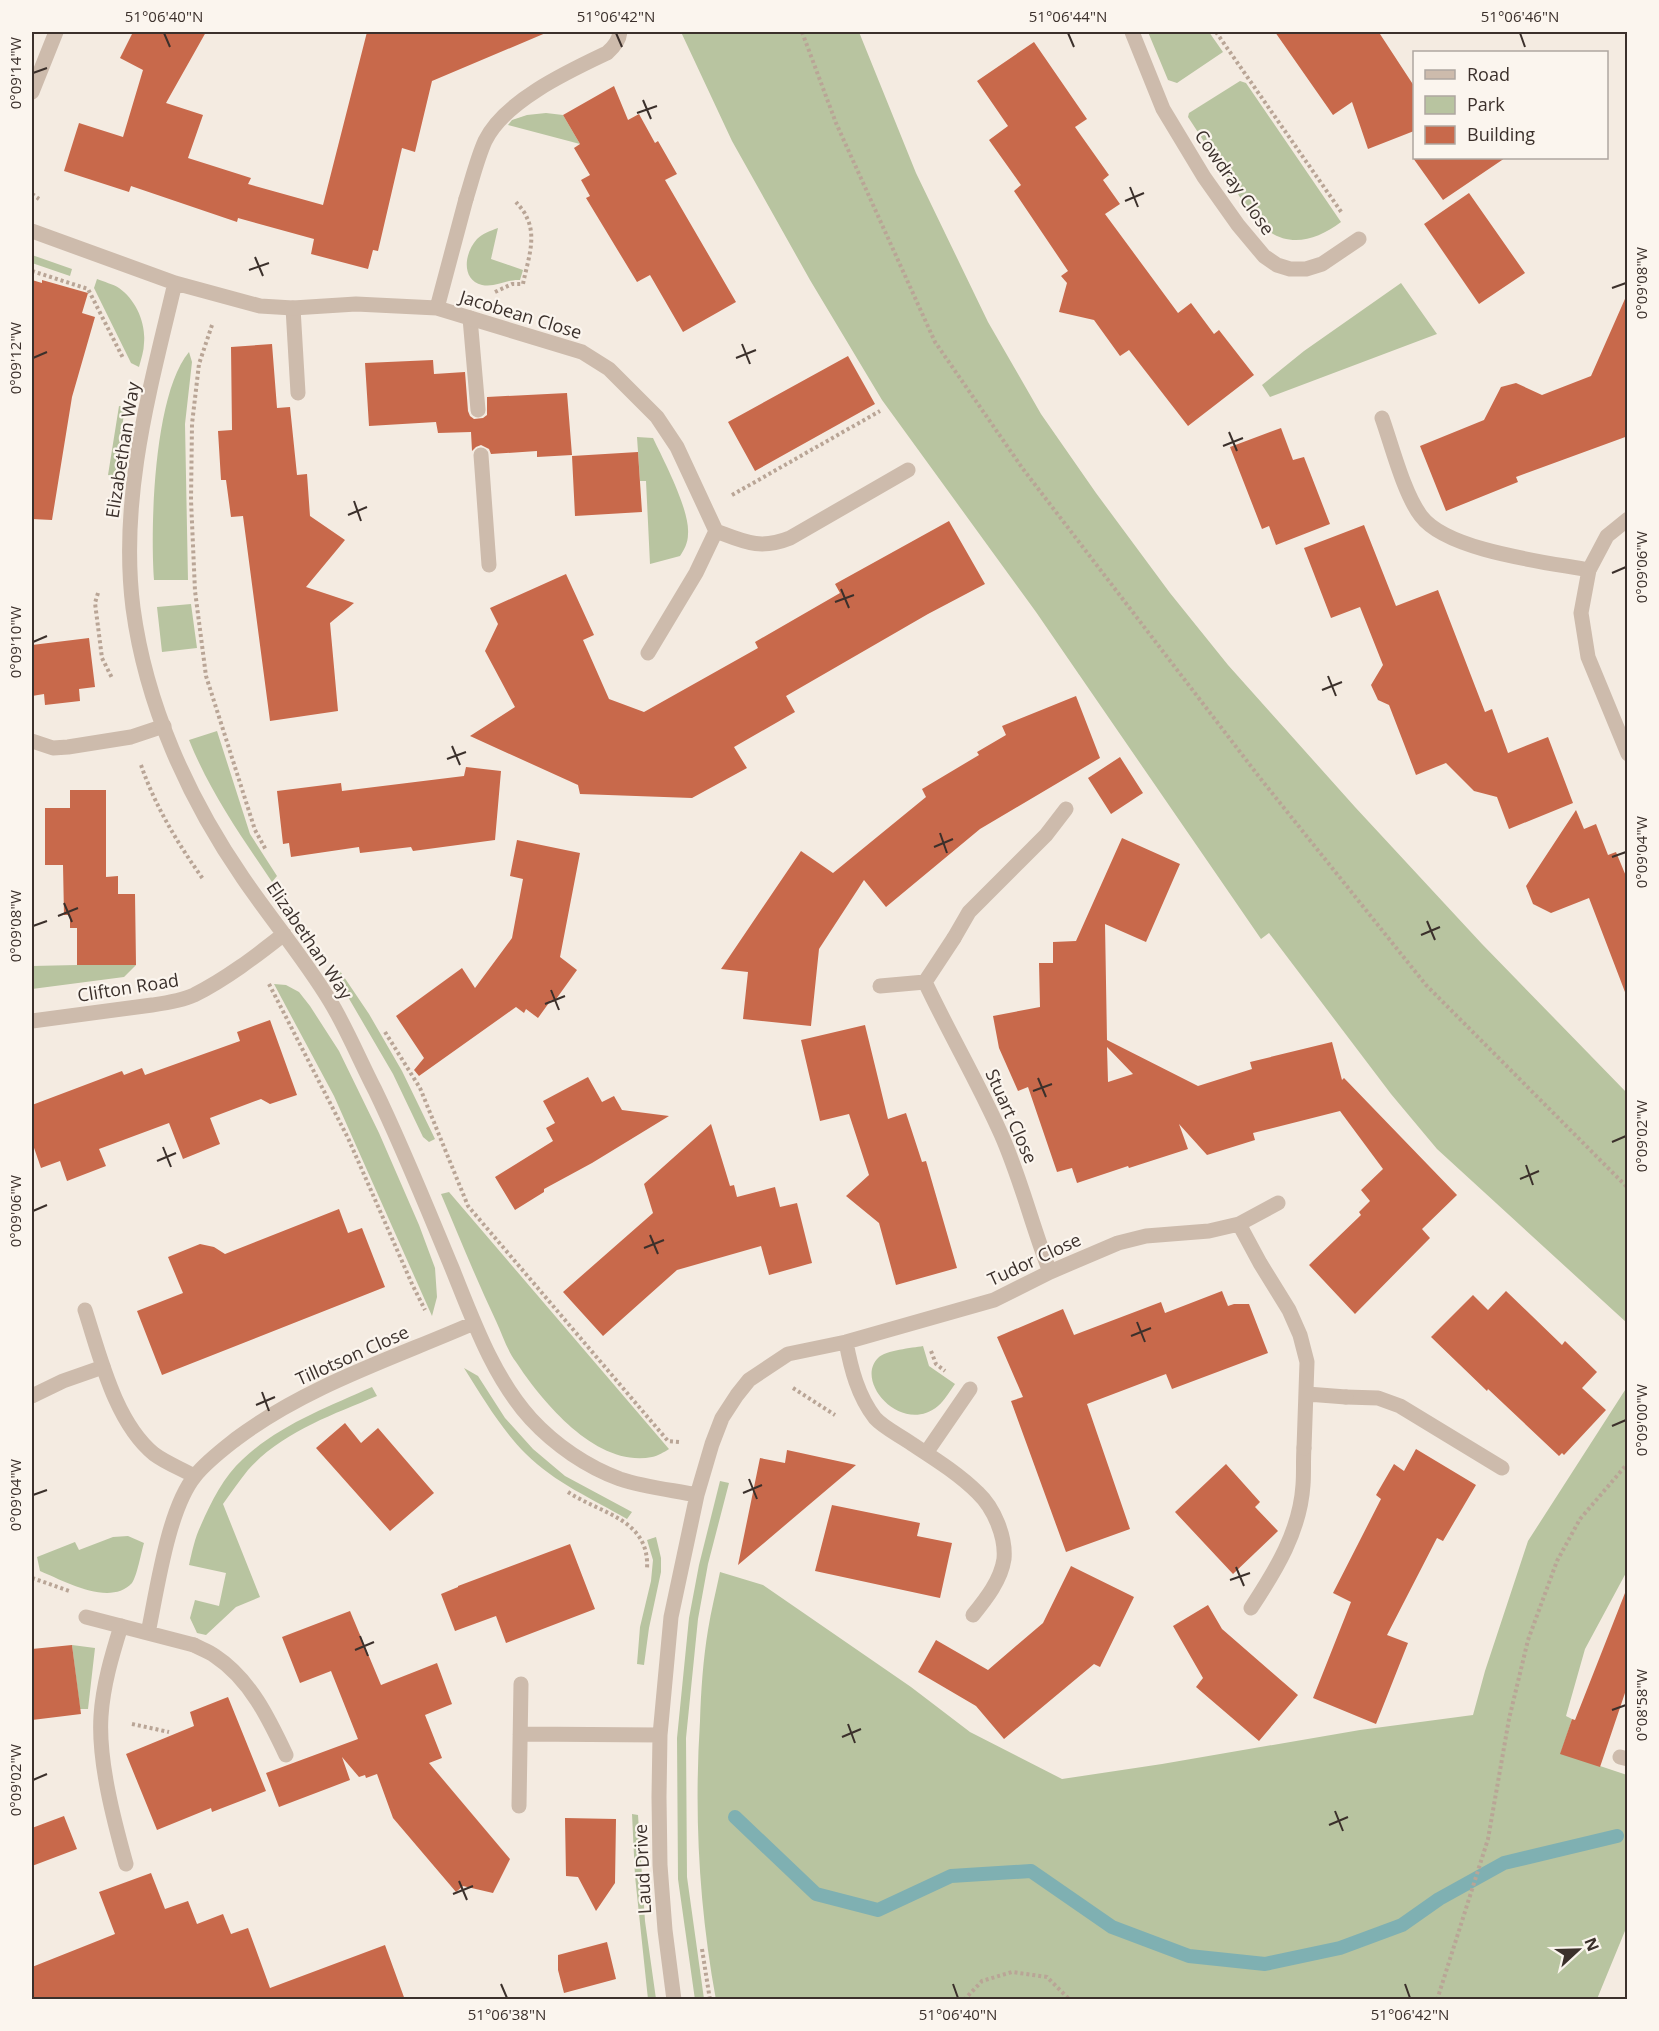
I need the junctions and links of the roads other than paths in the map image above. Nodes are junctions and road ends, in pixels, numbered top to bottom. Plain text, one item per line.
1 (56, 32) edge
2 (620, 32) edge
3 (1132, 32) edge
4 (32, 92) edge
5 (32, 231) edge
6 (1359, 239) road end
7 (175, 283) junction
8 (293, 308) junction
9 (437, 308) junction
10 (473, 319) junction
11 (297, 393) dead end
12 (478, 410) dead end
13 (1382, 418) dead end
14 (481, 455) dead end
15 (908, 470) dead end
16 (1628, 519) edge
17 (716, 531) junction
18 (489, 565) dead end
19 (1589, 570) junction
20 (648, 652) dead end
21 (164, 726) junction
22 (32, 741) edge
23 (1628, 754) edge
24 (1066, 809) dead end
25 (284, 934) junction
26 (925, 982) junction
27 (880, 986) dead end
28 (32, 1021) edge
29 (1278, 1203) dead end
30 (1239, 1224) junction
31 (1050, 1272) junction
32 (85, 1310) dead end
33 (474, 1323) junction
34 (846, 1342) junction
35 (103, 1367) junction
36 (970, 1389) road end
37 (1307, 1394) junction
38 (32, 1396) edge
39 (926, 1453) junction
40 (1502, 1468) dead end
41 (194, 1476) junction
42 (697, 1495) junction
43 (1251, 1608) dead end
44 (973, 1615) dead end
45 (86, 1617) dead end
46 (121, 1626) junction
47 (148, 1633) junction
48 (521, 1684) dead end
49 (520, 1734) junction
50 (660, 1735) junction
51 (286, 1755) dead end
52 (519, 1806) dead end
53 (126, 1864) dead end
54 (674, 2000) edge

1 - 4 street
2 - 9 street, Jacobean Close
3 - 6 street, Cowdray Close
5 - 7 street, Jacobean Close
7 - 8 street, Jacobean Close
7 - 21 street, Elizabethan Way
8 - 9 street, Jacobean Close
8 - 11 street
9 - 10 street, Jacobean Close
10 - 12 street
10 - 17 street, Jacobean Close
13 - 19 street
14 - 18 street
15 - 17 street
16 - 19 street
17 - 20 street
19 - 23 street
21 - 22 street
21 - 25 street, Elizabethan Way
24 - 26 street
25 - 28 street, Clifton Road
25 - 33 street, Elizabethan Way
26 - 27 street
26 - 31 street, Stuart Close
29 - 30 street, Tudor Close
30 - 31 street, Tudor Close
30 - 37 street
31 - 34 street, Tudor Close
32 - 35 street
33 - 41 street, Tillotson Close
33 - 42 street, Elizabethan Way
34 - 39 street
34 - 42 street, Tudor Close
35 - 38 street
35 - 41 street
36 - 39 street
37 - 40 street
37 - 43 street
39 - 44 street
41 - 47 street, Tillotson Close
42 - 50 street, Laud Drive
45 - 46 street
46 - 47 street
46 - 53 street
47 - 51 street
48 - 49 street
49 - 50 street
49 - 52 street
50 - 54 street, Laud Drive

